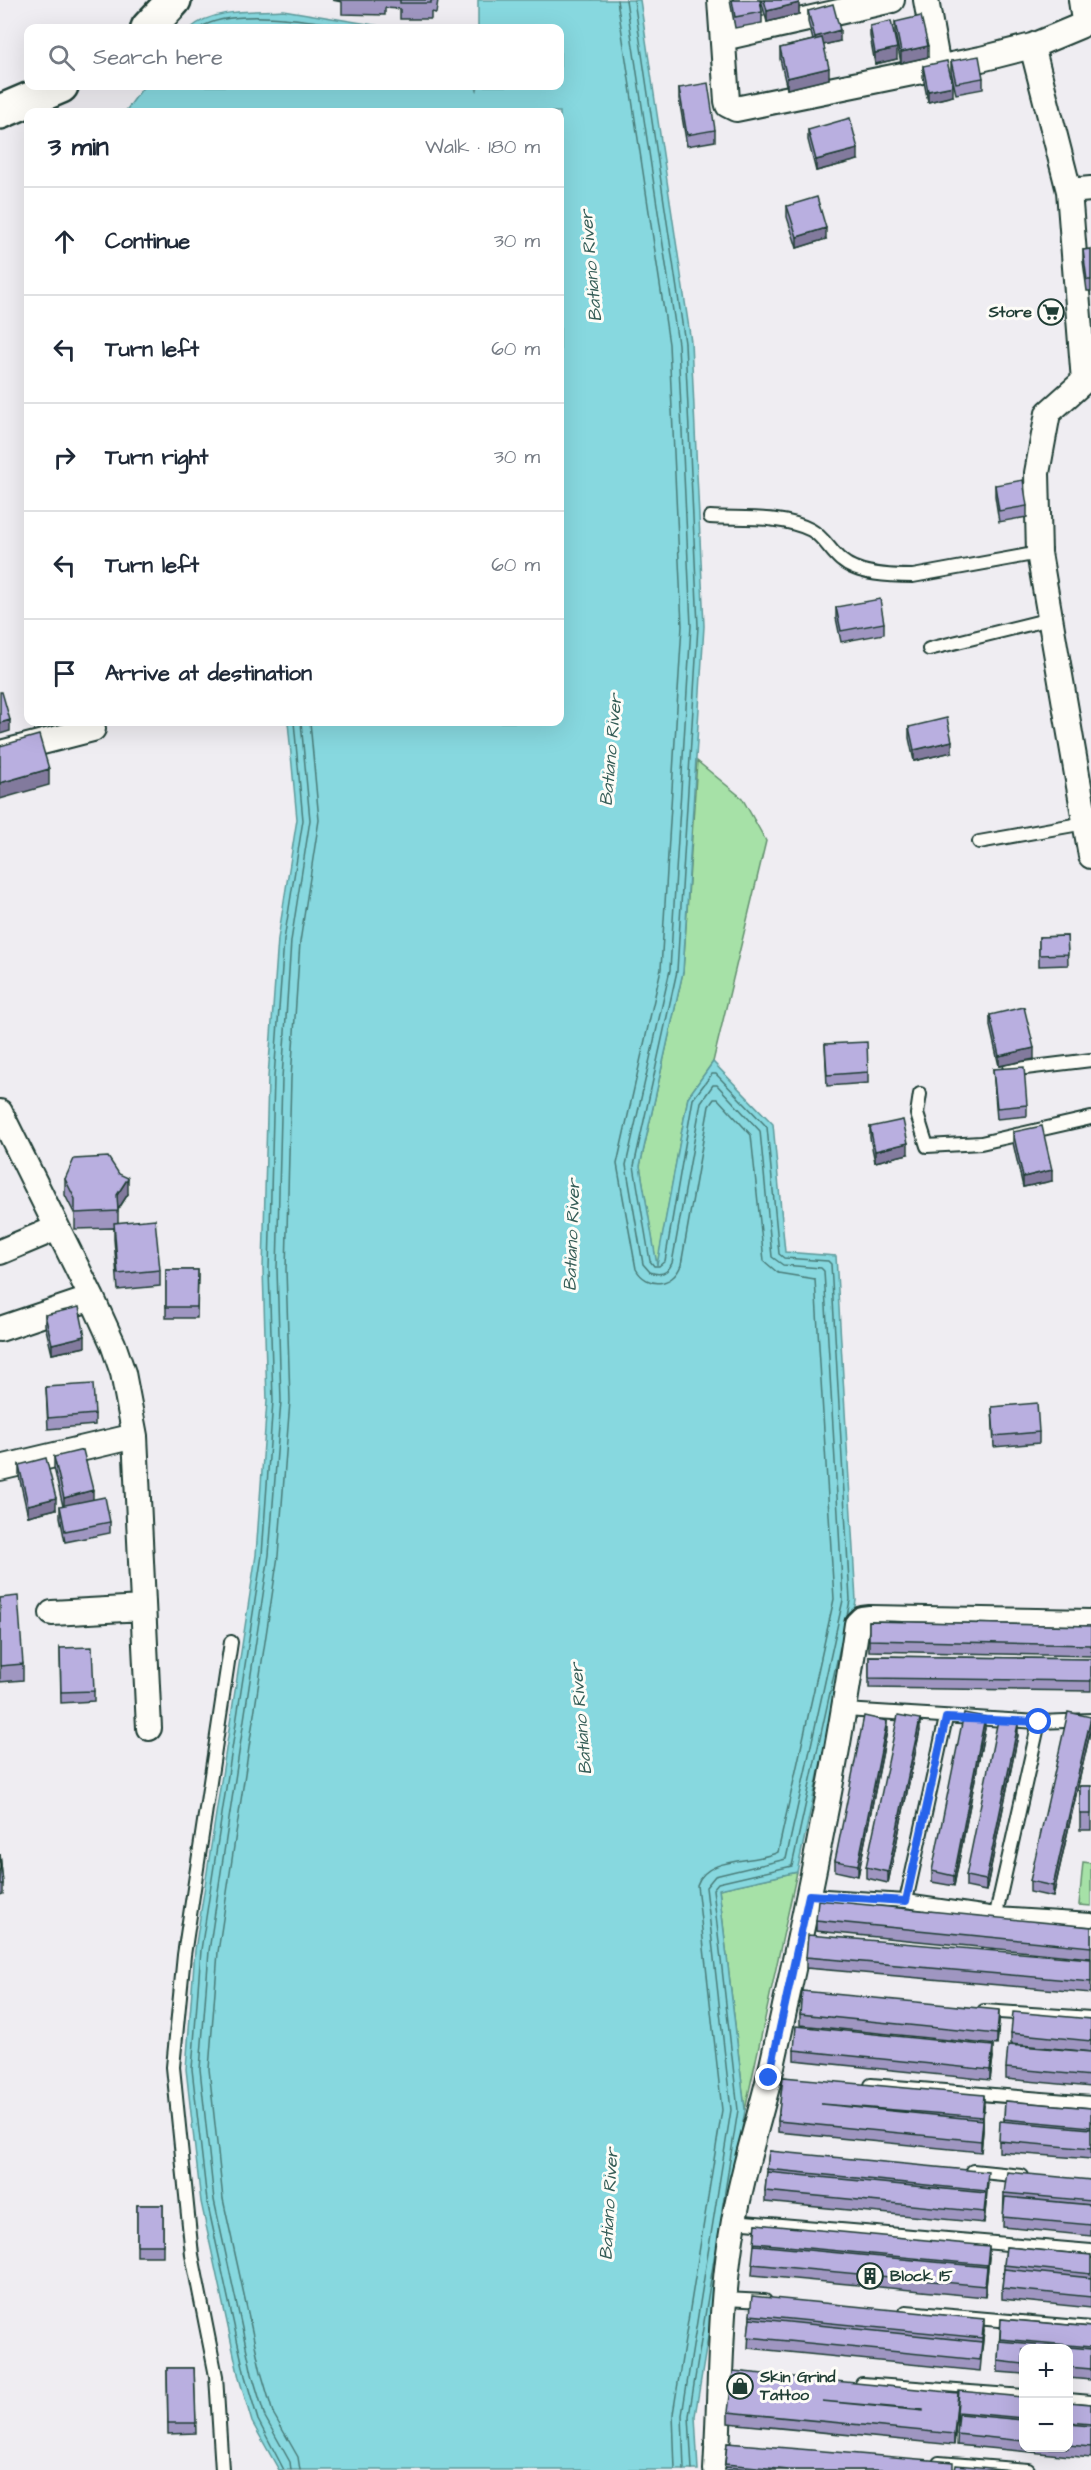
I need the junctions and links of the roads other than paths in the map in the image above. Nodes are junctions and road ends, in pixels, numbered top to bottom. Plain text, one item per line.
1 (174, 0) edge
2 (720, 0) edge
3 (892, 0) edge
4 (926, 0) edge
5 (1081, 0) edge
6 (152, 24) edge
7 (723, 38) junction
8 (1032, 46) junction
9 (938, 67) junction
10 (52, 90) edge
11 (0, 112) edge
12 (1080, 190) edge
13 (1088, 380) edge
14 (710, 517) dead end
15 (1039, 553) junction
16 (1050, 619) junction
17 (930, 649) dead end
18 (93, 729) dead end
19 (0, 753) edge
20 (1085, 787) edge
21 (1085, 823) junction
22 (979, 842) dead end
23 (1091, 856) edge
24 (1091, 1060) edge
25 (1009, 1070) edge
26 (920, 1094) dead end
27 (0, 1112) edge
28 (1091, 1118) edge
29 (57, 1228) junction
30 (0, 1252) edge
31 (92, 1298) junction
32 (0, 1329) edge
33 (135, 1436) junction
34 (0, 1468) edge
35 (143, 1608) junction
36 (52, 1613) dead end
37 (1091, 1622) edge
38 (231, 1642) dead end
39 (845, 1710) junction
40 (946, 1718) junction
41 (1091, 1720) edge
42 (1039, 1722) junction
43 (149, 1728) dead end
44 (809, 1895) junction
45 (906, 1901) junction
46 (996, 1914) junction
47 (1091, 1920) edge
48 (971, 2009) edge
49 (1091, 2018) edge
50 (862, 2084) edge
51 (1091, 2103) edge
52 (958, 2170) edge
53 (1037, 2177) edge
54 (734, 2221) junction
55 (1091, 2251) edge
56 (725, 2299) junction
57 (783, 2303) edge
58 (889, 2310) edge
59 (1091, 2328) edge
60 (848, 2383) edge
61 (1019, 2396) edge
62 (1073, 2400) edge
63 (1091, 2402) edge
64 (921, 2461) edge
65 (222, 2470) edge
66 (716, 2470) edge
67 (1028, 2470) edge

1 - 6 street
2 - 7 street
3 - 7 street
4 - 9 street
5 - 8 street
7 - 9 street
8 - 9 street
8 - 12 street
10 - 11 street
12 - 13 street
13 - 15 street
14 - 15 lane
15 - 16 street
16 - 17 lane
16 - 20 street
18 - 19 street
20 - 21 street
21 - 22 lane
21 - 23 street
24 - 25 lane
26 - 28 lane
27 - 29 street
29 - 30 street
29 - 31 street
31 - 32 street
31 - 33 street
33 - 34 street
33 - 35 street
35 - 36 street
35 - 43 street
37 - 39 street
38 - 65 lane
39 - 40 lane
39 - 44 street
40 - 42 lane
40 - 45 lane
41 - 42 lane
42 - 46 lane
44 - 45 lane
44 - 54 street
45 - 46 lane
46 - 47 lane
48 - 49 lane
50 - 51 lane
52 - 53 lane
54 - 55 lane
54 - 56 street
56 - 57 lane
56 - 66 street
58 - 59 lane
60 - 61 lane
62 - 63 lane
64 - 67 lane

